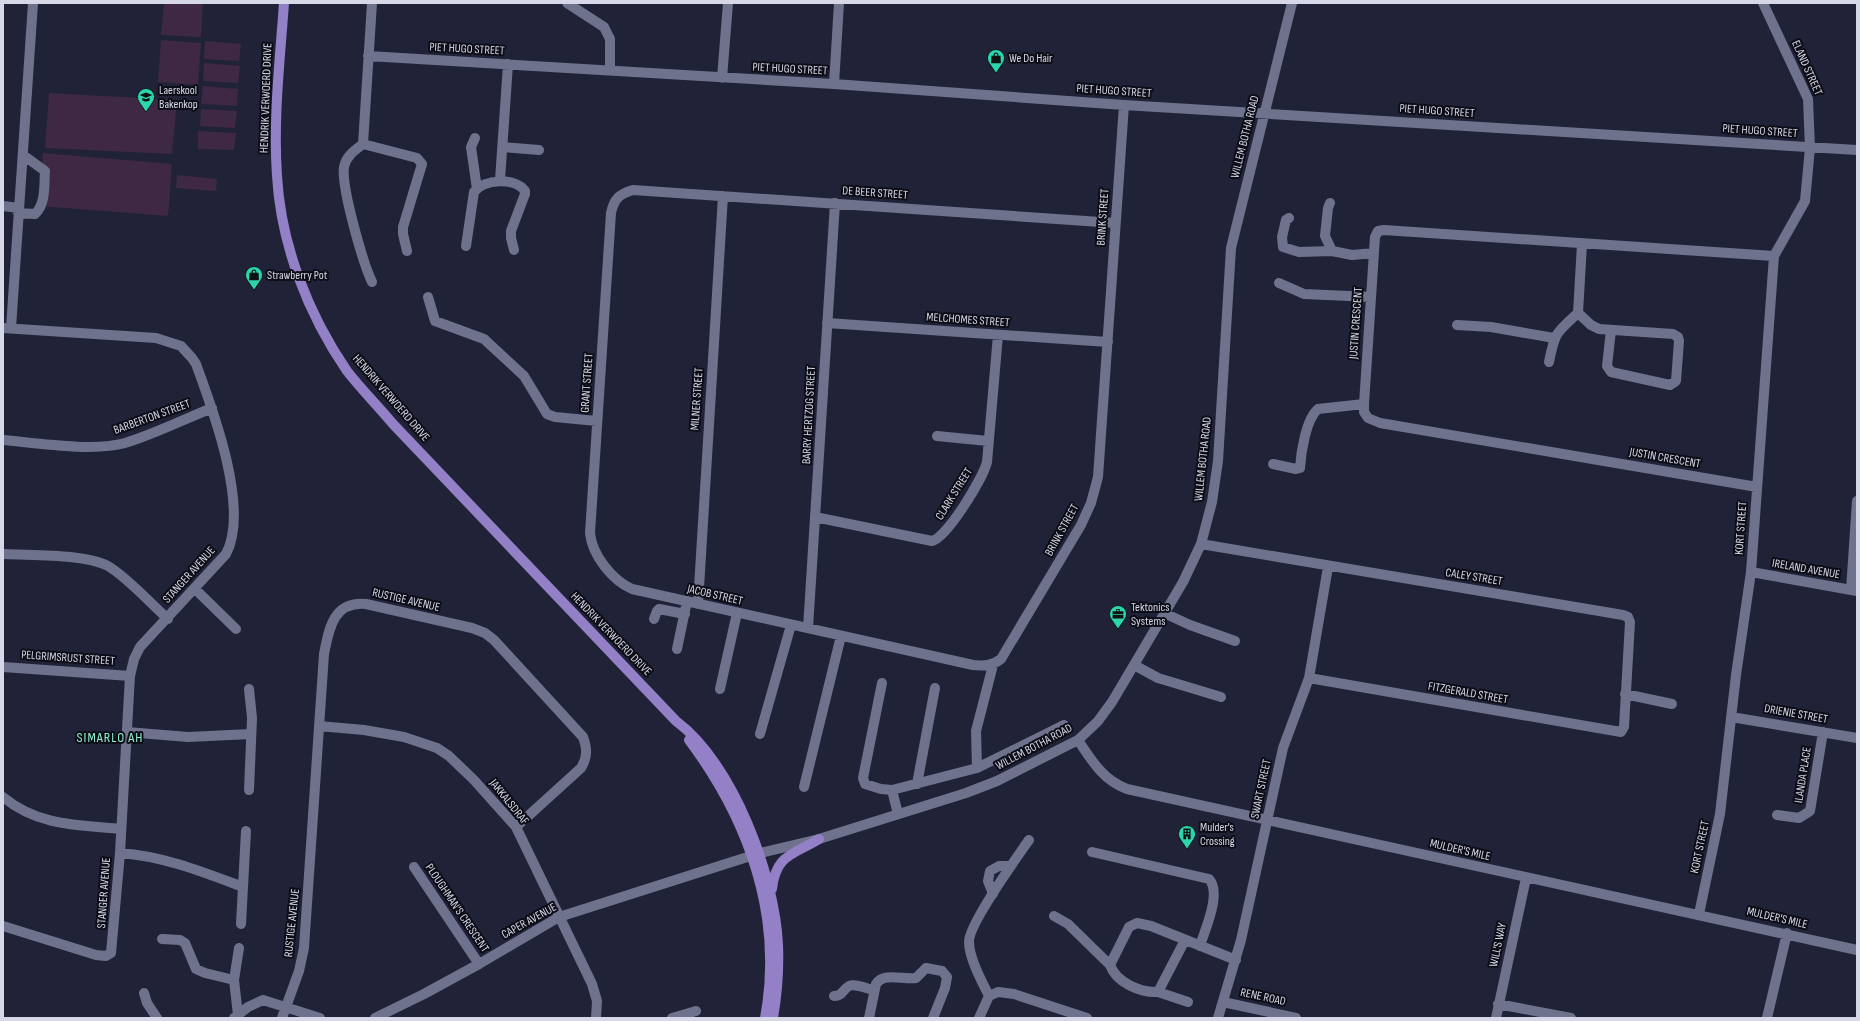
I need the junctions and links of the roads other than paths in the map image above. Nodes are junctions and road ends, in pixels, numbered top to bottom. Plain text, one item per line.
1 (33, 3) edge
2 (284, 3) edge
3 (372, 3) edge
4 (568, 3) edge
5 (728, 3) edge
6 (838, 3) edge
7 (1292, 3) edge
8 (1763, 3) edge
9 (368, 56) junction
10 (508, 64) junction
11 (610, 70) junction
12 (722, 78) junction
13 (834, 84) junction
14 (1124, 105) junction
15 (1265, 113) junction
16 (475, 138) dead end
17 (363, 144) junction
18 (502, 147) junction
19 (1810, 148) junction
20 (539, 150) dead end
21 (1857, 150) edge
22 (23, 155) junction
23 (500, 180) junction
24 (477, 189) junction
25 (633, 190) joint
26 (723, 196) junction
27 (1330, 203) dead end
28 (835, 204) junction
29 (3, 206) edge
30 (19, 210) junction
31 (1289, 218) dead end
32 (1115, 223) junction
33 (1582, 244) junction
34 (466, 246) dead end
35 (514, 250) dead end
36 (406, 251) dead end
37 (1332, 251) junction
38 (1374, 253) junction
39 (1774, 256) junction
40 (372, 282) dead end
41 (1279, 283) dead end
42 (428, 297) dead end
43 (1371, 297) junction
44 (1578, 313) junction
45 (827, 323) junction
46 (1457, 325) dead end
47 (7, 328) edge
48 (1611, 330) junction
49 (998, 335) junction
50 (1554, 338) junction
51 (1108, 342) junction
52 (1549, 362) dead end
53 (1364, 404) junction
54 (212, 408) junction
55 (597, 421) junction
56 (937, 436) dead end
57 (3, 440) edge
58 (988, 441) junction
59 (1273, 464) dead end
60 (1757, 487) junction
61 (1857, 501) edge
62 (816, 517) junction
63 (1201, 544) junction
64 (3, 554) edge
65 (1328, 567) junction
66 (1751, 572) junction
67 (618, 580) joint
68 (195, 589) junction
69 (1854, 590) edge
70 (687, 601) junction
71 (698, 604) junction
72 (737, 613) junction
73 (1164, 613) junction
74 (685, 614) junction
75 (168, 619) junction
76 (654, 619) dead end
77 (791, 625) junction
78 (808, 628) junction
79 (236, 629) dead end
80 (841, 636) junction
81 (1235, 641) dead end
82 (677, 648) dead end
83 (993, 664) junction
84 (1134, 665) junction
85 (3, 667) edge
86 (130, 676) junction
87 (1309, 678) junction
88 (882, 683) dead end
89 (936, 688) dead end
90 (249, 689) dead end
91 (720, 689) dead end
92 (1625, 694) junction
93 (1221, 697) dead end
94 (1672, 704) dead end
95 (1731, 716) junction
96 (1064, 724) dead end
97 (319, 726) junction
98 (127, 732) junction
99 (1622, 732) joint
100 (1823, 732) junction
101 (250, 734) junction
102 (760, 734) dead end
103 (1857, 738) edge
104 (1078, 740) junction
105 (977, 768) junction
106 (917, 784) junction
107 (804, 787) dead end
108 (249, 790) dead end
109 (892, 790) junction
110 (3, 797) edge
111 (898, 814) junction
112 (1777, 815) dead end
113 (1268, 819) junction
114 (516, 827) junction
115 (121, 829) junction
116 (246, 831) dead end
117 (819, 839) junction
118 (1029, 840) dead end
119 (1092, 852) dead end
120 (120, 853) junction
121 (756, 854) junction
122 (1011, 866) junction
123 (414, 867) dead end
124 (1526, 878) junction
125 (243, 887) junction
126 (992, 894) junction
127 (771, 898) junction
128 (1699, 914) junction
129 (1054, 916) dead end
130 (559, 917) junction
131 (241, 924) dead end
132 (3, 926) edge
133 (1787, 933) junction
134 (162, 938) dead end
135 (1185, 940) junction
136 (1200, 946) junction
137 (239, 948) dead end
138 (1857, 950) edge
139 (1236, 960) junction
140 (479, 964) junction
141 (1110, 965) junction
142 (234, 980) junction
143 (874, 990) junction
144 (1158, 992) junction
145 (144, 993) dead end
146 (834, 996) dead end
147 (989, 996) junction
148 (1188, 1002) dead end
149 (1224, 1002) junction
150 (1498, 1004) junction
151 (287, 1007) junction
152 (696, 1011) dead end
153 (236, 1017) edge
154 (157, 1018) edge
155 (282, 1018) edge
156 (320, 1018) edge
157 (376, 1018) edge
158 (597, 1018) edge
159 (672, 1018) edge
160 (765, 1018) edge
161 (773, 1018) edge
162 (868, 1018) edge
163 (933, 1018) edge
164 (979, 1018) edge
165 (1087, 1018) edge
166 (1218, 1018) edge
167 (1296, 1018) edge
168 (1496, 1018) edge
169 (1571, 1018) edge
170 (1767, 1018) edge

1 - 22 street
2 - 121 main road, HENDRIK VERWOERD DRIVE
3 - 9 street
4 - 11 street
5 - 12 street
6 - 13 street
7 - 15 street, WILLEM BOTHA ROAD
8 - 19 street, ELAND STREET
9 - 10 street, PIET HUGO STREET
9 - 17 street
10 - 11 street, PIET HUGO STREET
10 - 18 street
11 - 12 street, PIET HUGO STREET
12 - 13 street, PIET HUGO STREET
13 - 14 street, PIET HUGO STREET
14 - 15 street, PIET HUGO STREET
14 - 32 street, BRINK STREET
15 - 19 street, PIET HUGO STREET
15 - 63 street, WILLEM BOTHA ROAD
16 - 24 street
17 - 36 street
17 - 40 street
18 - 20 street
18 - 23 street
19 - 21 street, PIET HUGO STREET
19 - 39 street, KORT STREET
22 - 30 street
22 - 30 street
23 - 24 street
23 - 35 street
24 - 34 street
25 - 26 street, DE BEER STREET
25 - 55 street, GRANT STREET
26 - 28 street, DE BEER STREET
26 - 71 street, MILNER STREET
27 - 37 street
28 - 32 street, DE BEER STREET
28 - 45 street, BARRY HERTZOG STREET
29 - 30 street
30 - 47 street
31 - 37 street
32 - 51 street, BRINK STREET
33 - 38 street, JUSTIN CRESCENT
33 - 39 street, JUSTIN CRESCENT
33 - 44 street
37 - 38 street
38 - 43 street, JUSTIN CRESCENT
39 - 60 street, KORT STREET
41 - 43 street
42 - 55 street
43 - 53 street, JUSTIN CRESCENT
44 - 48 street
44 - 50 street
45 - 49 street, MELCHOMES STREET
45 - 62 street, BARRY HERTZOG STREET
46 - 50 street
47 - 54 street, STANGER AVENUE
48 - 48 street
49 - 51 street, MELCHOMES STREET
49 - 58 street, CLARK STREET
50 - 52 street
51 - 83 street, BRINK STREET
53 - 59 street
53 - 60 street, JUSTIN CRESCENT
54 - 57 street, BARBERTON STREET
54 - 68 street, STANGER AVENUE
55 - 67 street, GRANT STREET
56 - 58 street
58 - 62 street, CLARK STREET
60 - 66 street, KORT STREET
61 - 69 street
62 - 78 street, BARRY HERTZOG STREET
63 - 65 street, CALEY STREET
63 - 73 street, WILLEM BOTHA ROAD
64 - 75 street
65 - 87 street, SWART STREET
65 - 92 street, CALEY STREET
66 - 69 street, IRELAND AVENUE
66 - 95 street, KORT STREET
67 - 70 street, JACOB STREET
68 - 75 street, STANGER AVENUE
68 - 79 street
70 - 71 street, JACOB STREET
70 - 74 street
71 - 72 street, JACOB STREET
72 - 77 street, JACOB STREET
72 - 91 street
73 - 81 street
73 - 84 street, WILLEM BOTHA ROAD
74 - 76 street
74 - 82 street
75 - 86 street, STANGER AVENUE
77 - 78 street, JACOB STREET
77 - 102 street
78 - 80 street
80 - 83 street
80 - 107 street
83 - 105 street
84 - 93 street
84 - 104 street, WILLEM BOTHA ROAD
85 - 86 street, PELGRIMSRUST STREET
86 - 98 street, STANGER AVENUE
87 - 99 street, FITZGERALD STREET
87 - 113 street, SWART STREET
88 - 109 street
89 - 106 street
90 - 101 street
92 - 94 street
92 - 99 street, CALEY STREET
95 - 100 street, DRIENIE STREET
95 - 128 street, KORT STREET
96 - 105 street
97 - 114 street, JAKKALSDRAF
97 - 114 street, RUSTIGE AVENUE
97 - 151 street, RUSTIGE AVENUE
98 - 101 street
98 - 115 street, STANGER AVENUE
100 - 103 street, DRIENIE STREET
100 - 112 street, ILANDA PLACE
101 - 108 street
104 - 111 street, WILLEM BOTHA ROAD
104 - 113 street, MULDER'S MILE
105 - 106 street
106 - 109 street
109 - 111 street
110 - 115 street
111 - 117 street, WILLEM BOTHA ROAD
113 - 124 street, MULDER'S MILE
113 - 139 street, SWART STREET
114 - 130 street, JAKKALSDRAF
115 - 120 street, STANGER AVENUE
116 - 125 street
117 - 121 street, WILLEM BOTHA ROAD
117 - 127 main road
118 - 122 street
119 - 136 street
120 - 125 street
120 - 132 street, STANGER AVENUE
121 - 127 main road, HENDRIK VERWOERD DRIVE
121 - 130 street, CAPER AVENUE
121 - 160 main road, HENDRIK VERWOERD DRIVE
122 - 126 street
122 - 126 street
123 - 140 street, PLOUGHMAN'S CRESCENT
124 - 128 street, MULDER'S MILE
124 - 150 street, WILL'S WAY
125 - 131 street
126 - 147 street
127 - 161 main road, HENDRIK VERWOERD DRIVE
128 - 133 street, MULDER'S MILE
129 - 141 street
130 - 140 street, CAPER AVENUE
130 - 158 street, JAKKALSDRAF
133 - 138 street, MULDER'S MILE
133 - 170 street
134 - 142 street
135 - 136 street
135 - 141 street
135 - 144 street
136 - 139 street
137 - 142 street
139 - 149 street, SWART STREET
140 - 157 street, CAPER AVENUE
141 - 144 street
142 - 153 street
143 - 146 street
143 - 162 street
143 - 163 street
144 - 148 street
145 - 154 street
147 - 164 street
147 - 165 street
149 - 166 street, SWART STREET
149 - 167 street, RENE ROAD
150 - 168 street, WILL'S WAY
150 - 169 street
151 - 153 street
151 - 155 street, RUSTIGE AVENUE
151 - 156 street
152 - 159 street

